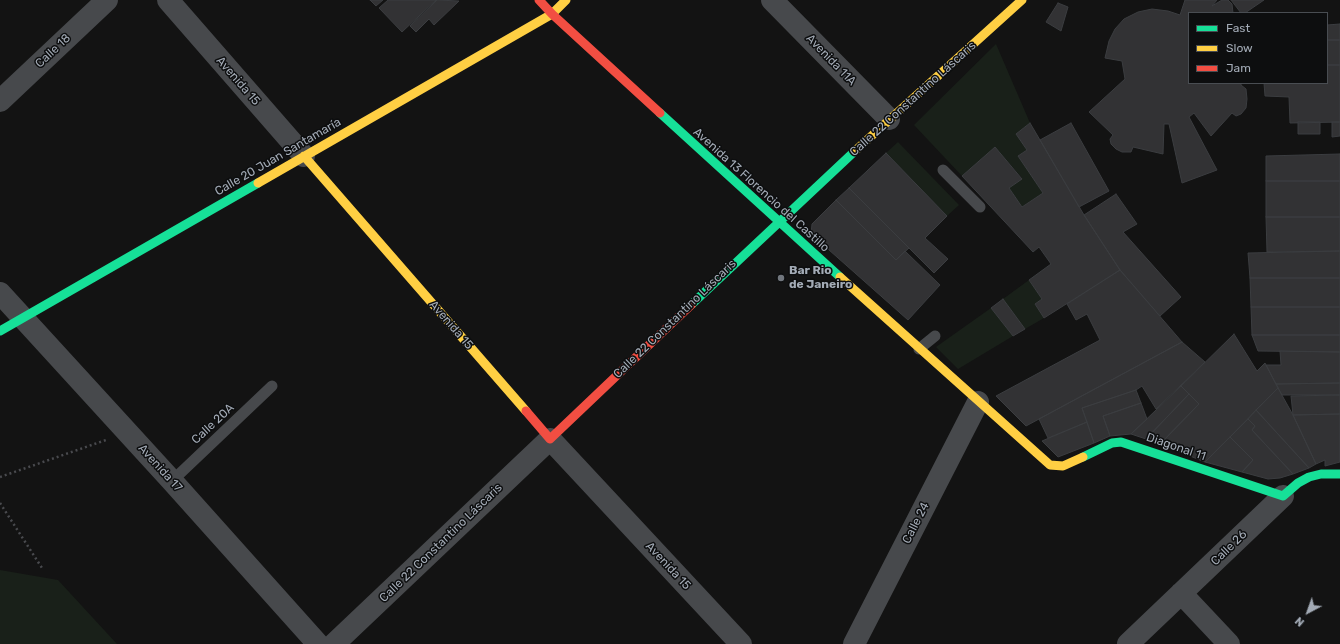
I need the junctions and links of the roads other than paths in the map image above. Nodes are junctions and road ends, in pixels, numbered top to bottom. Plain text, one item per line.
1 (107, 0) edge
2 (168, 0) edge
3 (539, 0) edge
4 (566, 0) edge
5 (772, 0) edge
6 (1016, 2) edge
7 (552, 14) junction
8 (0, 101) edge
9 (889, 119) junction
10 (304, 156) junction
11 (943, 170) dead end
12 (980, 207) dead end
13 (778, 222) junction
14 (0, 293) edge
15 (23, 317) junction
16 (0, 331) edge
17 (934, 336) dead end
18 (919, 349) junction
19 (272, 386) dead end
20 (978, 402) junction
21 (550, 439) junction
22 (1064, 466) joint
23 (1340, 474) edge
24 (172, 481) junction
25 (1283, 496) junction
26 (1181, 593) junction
27 (318, 644) edge
28 (334, 644) edge
29 (741, 644) edge
30 (854, 644) edge
31 (1128, 644) edge
32 (1230, 644) edge

1 - 8 street, Calle 18
2 - 10 street, Avenida 15
3 - 7 street, Avenida 13 Florencio del Castillo
4 - 7 street, Calle 20 Juan Santamaría
5 - 9 street, Avenida 11A
6 - 9 street, Calle 22 Constantino Láscaris
7 - 10 street, Calle 20 Juan Santamaría
7 - 13 street, Avenida 13 Florencio del Castillo
9 - 13 street, Calle 22 Constantino Láscaris
10 - 15 street, Calle 20 Juan Santamaría
10 - 21 street, Avenida 15
11 - 12 lane
13 - 18 street, Avenida 13 Florencio del Castillo
13 - 21 street, Calle 22 Constantino Láscaris
14 - 15 street, Avenida 17
15 - 16 street, Calle 20 Juan Santamaría
15 - 24 street, Avenida 17
17 - 18 lane
18 - 20 street, Avenida 13 Florencio del Castillo
19 - 24 lane, Calle 20A
20 - 22 street, Avenida 13 Florencio del Castillo
20 - 30 street, Calle 24
21 - 28 street, Calle 22 Constantino Láscaris
21 - 29 street, Avenida 15
22 - 25 street, Diagonal 11
23 - 25 street, Calle 26
24 - 27 street, Avenida 17
25 - 26 street, Calle 26
26 - 31 street, Calle 26
26 - 32 street

